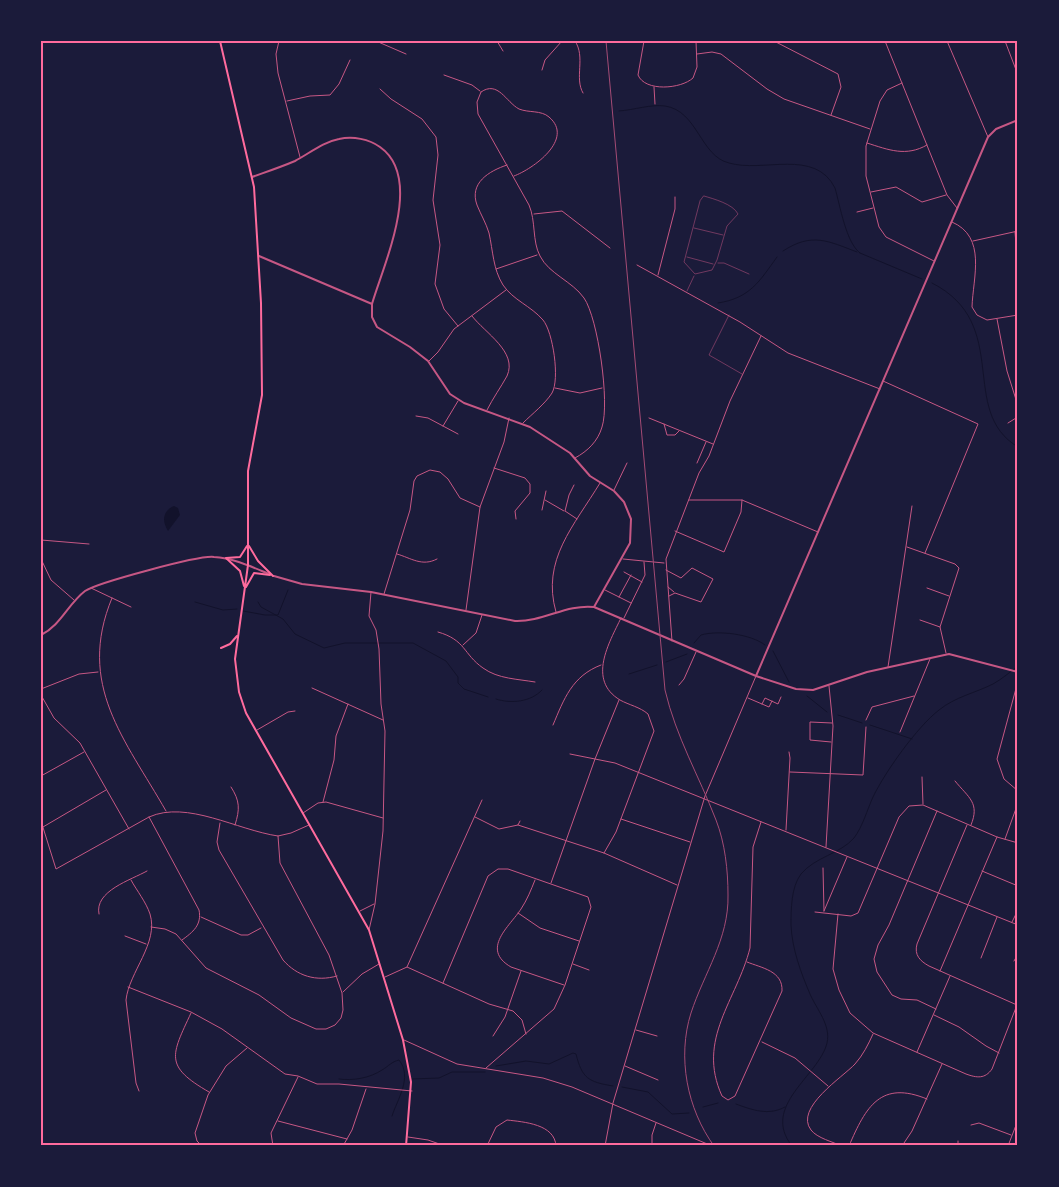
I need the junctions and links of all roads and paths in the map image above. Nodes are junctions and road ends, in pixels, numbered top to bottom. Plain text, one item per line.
1 (220, 41) edge
2 (279, 41) edge
3 (376, 41) edge
4 (497, 41) edge
5 (562, 41) edge
6 (575, 41) edge
7 (644, 41) edge
8 (696, 41) edge
9 (774, 41) edge
10 (885, 41) edge
11 (947, 41) edge
12 (1005, 41) edge
13 (503, 51) dead end
14 (406, 54) dead end
15 (697, 54) junction
16 (350, 60) dead end
17 (542, 70) dead end
18 (444, 75) dead end
19 (1018, 75) edge
20 (902, 83) junction
21 (654, 86) junction
22 (380, 90) dead end
23 (481, 92) junction
24 (583, 93) dead end
25 (286, 101) junction
26 (655, 104) dead end
27 (830, 116) junction
28 (1018, 120) edge
29 (871, 129) junction
30 (988, 138) junction
31 (866, 142) junction
32 (927, 145) junction
33 (300, 158) junction
34 (507, 165) junction
35 (513, 176) junction
36 (252, 177) junction
37 (870, 192) junction
38 (947, 195) junction
39 (675, 197) dead end
40 (874, 208) junction
41 (957, 208) junction
42 (857, 212) dead end
43 (533, 214) junction
44 (952, 222) junction
45 (693, 228) junction
46 (1016, 232) edge
47 (724, 235) junction
48 (972, 241) junction
49 (610, 248) dead end
50 (539, 255) junction
51 (257, 256) junction
52 (686, 257) junction
53 (935, 261) junction
54 (716, 263) junction
55 (637, 265) dead end
56 (1018, 268) edge
57 (496, 270) junction
58 (695, 274) junction
59 (749, 274) dead end
60 (658, 275) junction
61 (506, 290) junction
62 (687, 291) junction
63 (372, 304) junction
64 (729, 315) junction
65 (1018, 315) edge
66 (472, 316) junction
67 (997, 319) junction
68 (458, 326) junction
69 (760, 336) junction
70 (428, 361) junction
71 (742, 374) junction
72 (883, 381) junction
73 (554, 388) junction
74 (602, 388) junction
75 (880, 389) junction
76 (458, 400) junction
77 (1018, 406) edge
78 (487, 410) junction
79 (1018, 410) edge
80 (416, 416) dead end
81 (509, 418) junction
82 (649, 418) dead end
83 (1017, 418) edge
84 (1008, 423) dead end
85 (522, 424) junction
86 (664, 424) junction
87 (443, 426) junction
88 (680, 431) junction
89 (458, 434) dead end
90 (706, 441) junction
91 (714, 444) junction
92 (575, 458) junction
93 (697, 463) dead end
94 (627, 464) dead end
95 (493, 468) junction
96 (600, 483) junction
97 (574, 485) dead end
98 (614, 491) junction
99 (546, 492) dead end
100 (545, 500) junction
101 (690, 500) junction
102 (742, 500) junction
103 (912, 506) dead end
104 (480, 507) junction
105 (542, 510) dead end
106 (565, 511) junction
107 (516, 519) dead end
108 (578, 519) junction
109 (675, 531) junction
110 (818, 532) junction
111 (41, 540) edge
112 (89, 544) dead end
113 (248, 544) junction
114 (906, 546) junction
115 (925, 553) junction
116 (396, 554) junction
117 (226, 558) junction
118 (41, 559) edge
119 (437, 559) dead end
120 (623, 559) junction
121 (644, 562) junction
122 (665, 563) junction
123 (248, 565) junction
124 (666, 570) junction
125 (624, 572) dead end
126 (273, 576) junction
127 (631, 576) junction
128 (673, 576) junction
129 (667, 578) junction
130 (642, 582) junction
131 (668, 586) junction
132 (90, 588) junction
133 (927, 588) dead end
134 (604, 590) junction
135 (244, 591) junction
136 (371, 592) junction
137 (675, 593) junction
138 (384, 595) junction
139 (668, 596) junction
140 (950, 596) junction
141 (619, 597) junction
142 (112, 598) junction
143 (75, 601) junction
144 (631, 603) junction
145 (130, 607) dead end
146 (594, 607) junction
147 (466, 610) junction
148 (556, 613) junction
149 (482, 615) junction
150 (622, 618) junction
151 (920, 620) dead end
152 (940, 627) junction
153 (438, 632) dead end
154 (41, 635) edge
155 (237, 636) junction
156 (672, 641) junction
157 (463, 645) junction
158 (221, 648) dead end
159 (696, 651) junction
160 (946, 654) junction
161 (930, 658) junction
162 (602, 665) junction
163 (888, 668) junction
164 (99, 672) junction
165 (1018, 672) edge
166 (756, 676) junction
167 (1018, 681) edge
168 (535, 682) dead end
169 (679, 685) dead end
170 (829, 685) junction
171 (312, 688) dead end
172 (41, 689) edge
173 (41, 695) edge
174 (914, 696) junction
175 (747, 697) junction
176 (781, 697) dead end
177 (619, 699) junction
178 (772, 701) junction
179 (348, 704) junction
180 (762, 704) junction
181 (295, 711) dead end
182 (866, 720) dead end
183 (384, 721) junction
184 (833, 723) junction
185 (553, 725) dead end
186 (866, 727) dead end
187 (256, 730) junction
188 (900, 732) dead end
189 (832, 742) junction
190 (84, 751) junction
191 (789, 752) dead end
192 (570, 754) dead end
193 (594, 759) junction
194 (790, 772) junction
195 (638, 773) junction
196 (830, 773) junction
197 (41, 776) edge
198 (922, 777) dead end
199 (955, 781) dead end
200 (231, 787) dead end
201 (107, 790) junction
202 (1018, 791) edge
203 (704, 799) junction
204 (482, 800) dead end
205 (323, 802) junction
206 (1018, 803) edge
207 (923, 805) junction
208 (937, 811) junction
209 (166, 812) junction
210 (303, 813) junction
211 (474, 817) junction
212 (149, 818) junction
213 (383, 818) junction
214 (621, 819) junction
215 (41, 821) edge
216 (520, 821) dead end
217 (220, 822) junction
218 (761, 822) junction
219 (967, 824) junction
220 (235, 825) junction
221 (310, 825) junction
222 (518, 825) junction
223 (43, 826) junction
224 (971, 826) junction
225 (129, 829) junction
226 (786, 831) junction
227 (278, 836) junction
228 (997, 837) junction
229 (565, 840) junction
230 (1004, 840) junction
231 (691, 842) junction
232 (1018, 843) edge
233 (826, 847) junction
234 (604, 854) junction
235 (848, 856) junction
236 (823, 868) dead end
237 (878, 868) junction
238 (147, 871) dead end
239 (982, 871) junction
240 (535, 879) junction
241 (131, 880) junction
242 (908, 880) junction
243 (551, 884) junction
244 (678, 886) junction
245 (1018, 886) edge
246 (938, 892) junction
247 (375, 904) junction
248 (968, 904) junction
249 (1018, 910) edge
250 (359, 912) junction
251 (815, 912) dead end
252 (824, 912) junction
253 (518, 913) junction
254 (99, 914) dead end
255 (838, 914) junction
256 (200, 917) junction
257 (998, 917) junction
258 (1011, 922) junction
259 (1018, 925) edge
260 (151, 927) junction
261 (262, 928) junction
262 (369, 930) junction
263 (125, 936) dead end
264 (182, 941) junction
265 (580, 942) junction
266 (147, 944) junction
267 (1018, 954) edge
268 (981, 958) dead end
269 (1014, 961) dead end
270 (747, 962) junction
271 (380, 963) junction
272 (572, 964) junction
273 (406, 967) junction
274 (589, 970) dead end
275 (522, 971) junction
276 (940, 971) junction
277 (336, 976) junction
278 (950, 976) junction
279 (384, 977) junction
280 (442, 983) junction
281 (565, 985) junction
282 (128, 987) junction
283 (342, 993) junction
284 (1018, 1005) edge
285 (508, 1008) junction
286 (936, 1009) junction
287 (191, 1012) junction
288 (933, 1015) junction
289 (635, 1030) junction
290 (873, 1033) junction
291 (526, 1034) junction
292 (493, 1036) dead end
293 (657, 1036) dead end
294 (403, 1040) junction
295 (761, 1041) junction
296 (248, 1047) junction
297 (917, 1052) junction
298 (1000, 1053) junction
299 (943, 1064) junction
300 (624, 1066) junction
301 (486, 1068) junction
302 (298, 1076) junction
303 (658, 1080) dead end
304 (828, 1086) junction
305 (366, 1087) junction
306 (139, 1091) dead end
307 (412, 1091) junction
308 (210, 1092) junction
309 (927, 1099) junction
310 (613, 1104) junction
311 (276, 1120) junction
312 (1018, 1120) edge
313 (657, 1122) junction
314 (971, 1125) dead end
315 (1011, 1135) junction
316 (407, 1137) junction
317 (347, 1139) junction
318 (958, 1142) dead end
319 (202, 1146) edge
320 (273, 1146) edge
321 (343, 1146) edge
322 (406, 1146) edge
323 (445, 1146) edge
324 (487, 1146) edge
325 (556, 1146) edge
326 (605, 1146) edge
327 (652, 1146) edge
328 (712, 1146) edge
329 (842, 1146) edge
330 (849, 1146) edge
331 (902, 1146) edge
332 (958, 1146) edge
333 (1008, 1146) edge

1 - 36 main road
2 - 25 street
3 - 14 street
4 - 13 street
5 - 17 street
6 - 24 street
7 - 21 street
8 - 15 street
9 - 27 street
10 - 20 street
11 - 30 street
12 - 19 street
15 - 21 street
15 - 27 street
16 - 25 street
18 - 23 street
20 - 29 street
20 - 32 street
21 - 26 street
22 - 68 street
23 - 34 street
23 - 35 street
25 - 33 street
27 - 29 street
28 - 30 street
29 - 31 street
30 - 41 street
31 - 32 street
31 - 37 street
32 - 38 street
33 - 36 street
33 - 63 street
34 - 35 street
34 - 57 street
35 - 43 street
36 - 51 main road
37 - 38 street
37 - 40 street
38 - 41 street
39 - 60 street
40 - 42 street
40 - 53 street
41 - 44 street
43 - 49 street
43 - 50 street
44 - 48 street
44 - 53 street
45 - 47 lane
45 - 47 lane
45 - 52 lane
46 - 48 street
46 - 56 street
47 - 54 lane
48 - 67 street
50 - 57 street
50 - 74 street
51 - 63 street
51 - 113 main road
52 - 54 lane
52 - 58 lane
53 - 72 street
54 - 58 lane
54 - 59 lane
55 - 60 street
57 - 61 street
58 - 62 lane
60 - 62 street
61 - 66 street
61 - 73 street
62 - 64 street
63 - 70 street
64 - 69 street
64 - 71 lane
65 - 67 street
66 - 68 street
66 - 78 street
67 - 77 street
68 - 70 street
69 - 71 street
69 - 75 street
70 - 76 street
71 - 91 street
72 - 75 street
72 - 115 street
73 - 74 street
73 - 85 street
74 - 92 street
75 - 110 street
76 - 78 street
76 - 87 street
78 - 81 street
79 - 83 street
80 - 87 street
81 - 85 street
81 - 95 street
82 - 86 street
83 - 84 street
85 - 92 street
86 - 88 street
86 - 88 street
87 - 89 street
88 - 90 street
90 - 91 street
90 - 93 street
91 - 101 street
92 - 96 street
94 - 98 street
95 - 104 street
95 - 107 street
96 - 98 street
96 - 108 street
97 - 106 street
98 - 120 street
99 - 100 street
100 - 105 street
100 - 106 street
101 - 102 street
101 - 109 street
102 - 109 street
102 - 110 street
103 - 114 street
104 - 116 street
104 - 147 street
106 - 108 street
108 - 148 street
109 - 122 street
110 - 166 street
111 - 112 street
113 - 117 main road
113 - 123 main road
113 - 126 main road
114 - 115 street
114 - 163 street
115 - 140 street
116 - 119 street
116 - 138 street
117 - 123 street
117 - 132 street
117 - 135 main road
118 - 143 street
120 - 121 street
120 - 134 street
121 - 122 street
121 - 130 street
122 - 124 street
123 - 126 street
123 - 135 main road
124 - 128 street
124 - 129 street
125 - 127 street
126 - 135 main road
126 - 136 street
127 - 130 street
127 - 141 street
128 - 129 street
128 - 137 street
129 - 131 street
130 - 144 street
131 - 137 street
131 - 139 street
132 - 142 street
132 - 143 street
133 - 140 street
134 - 141 street
134 - 146 street
135 - 155 main road
136 - 138 street
136 - 183 street
137 - 139 street
138 - 147 street
139 - 156 street
140 - 152 street
141 - 144 street
142 - 145 street
142 - 164 street
143 - 154 street
144 - 150 street
146 - 148 street
146 - 150 street
147 - 149 street
148 - 149 street
149 - 157 street
150 - 156 street
150 - 162 street
151 - 152 street
152 - 160 street
153 - 157 street
155 - 158 main road
155 - 187 main road
156 - 159 street
157 - 168 street
159 - 166 street
159 - 169 street
160 - 161 street
160 - 165 street
161 - 163 street
161 - 174 street
162 - 177 street
162 - 185 street
163 - 170 street
164 - 172 street
164 - 209 street
166 - 170 street
166 - 175 street
167 - 202 street
170 - 184 street
171 - 179 street
173 - 190 street
174 - 182 street
174 - 188 street
175 - 180 street
175 - 203 street
176 - 178 street
177 - 193 street
177 - 195 street
178 - 180 street
178 - 180 street
179 - 183 street
179 - 205 street
181 - 187 street
183 - 213 street
184 - 189 street
184 - 189 street
186 - 196 street
187 - 210 main road
189 - 196 street
190 - 197 street
190 - 201 street
191 - 194 street
192 - 193 street
193 - 195 street
193 - 229 street
194 - 196 street
194 - 226 street
195 - 203 street
195 - 214 street
196 - 233 street
198 - 207 street
199 - 224 street
200 - 220 street
201 - 223 street
201 - 225 street
203 - 218 street
203 - 231 street
204 - 211 street
205 - 210 street
205 - 213 street
206 - 230 street
207 - 208 street
207 - 237 street
208 - 219 street
208 - 242 street
209 - 212 street
209 - 217 street
210 - 221 main road
211 - 222 street
211 - 273 street
212 - 225 street
212 - 256 street
213 - 247 street
214 - 231 street
214 - 234 street
215 - 223 street
216 - 222 street
217 - 220 street
217 - 261 street
218 - 226 street
218 - 270 street
219 - 224 street
219 - 246 street
220 - 227 street
221 - 227 street
221 - 250 main road
222 - 229 street
223 - 225 street
224 - 228 street
226 - 233 street
227 - 277 street
228 - 230 street
228 - 239 street
229 - 234 street
229 - 243 street
230 - 232 street
231 - 244 street
233 - 235 street
234 - 244 street
235 - 237 street
235 - 252 street
236 - 252 street
237 - 242 street
237 - 255 street
238 - 241 street
239 - 245 street
239 - 248 street
240 - 243 street
240 - 253 street
240 - 280 street
241 - 254 street
241 - 260 street
242 - 246 street
242 - 286 street
243 - 265 street
244 - 289 street
246 - 248 street
246 - 276 street
247 - 250 street
247 - 262 street
248 - 257 street
248 - 276 street
249 - 258 street
250 - 262 main road
251 - 252 street
252 - 255 street
253 - 265 street
253 - 275 street
255 - 290 street
256 - 261 street
256 - 264 street
257 - 258 street
257 - 268 street
258 - 259 street
260 - 264 street
260 - 266 street
261 - 277 street
262 - 271 main road
263 - 266 street
264 - 283 street
265 - 272 street
266 - 282 street
267 - 269 street
270 - 295 street
270 - 295 street
271 - 279 main road
271 - 283 street
272 - 274 street
272 - 281 street
273 - 279 street
273 - 280 street
275 - 281 street
275 - 285 street
276 - 278 street
277 - 283 street
278 - 284 street
278 - 286 street
279 - 294 main road
280 - 285 street
281 - 291 street
282 - 287 street
282 - 306 street
284 - 298 street
285 - 291 street
285 - 292 street
286 - 288 street
287 - 296 street
287 - 308 street
288 - 297 street
288 - 298 street
289 - 293 street
289 - 300 street
290 - 297 street
290 - 304 street
291 - 301 street
294 - 301 street
294 - 307 main road
295 - 304 street
296 - 302 street
296 - 308 street
297 - 299 street
298 - 299 street
299 - 309 street
300 - 303 street
300 - 310 street
301 - 310 street
302 - 305 street
302 - 311 street
304 - 329 street
305 - 307 street
305 - 317 street
307 - 316 main road
308 - 319 street
309 - 330 street
309 - 331 street
310 - 313 street
310 - 326 street
311 - 317 street
311 - 320 street
312 - 315 street
313 - 327 street
313 - 328 street
314 - 315 street
315 - 333 street
316 - 322 main road
316 - 323 street
317 - 321 street
318 - 332 street
324 - 325 street

